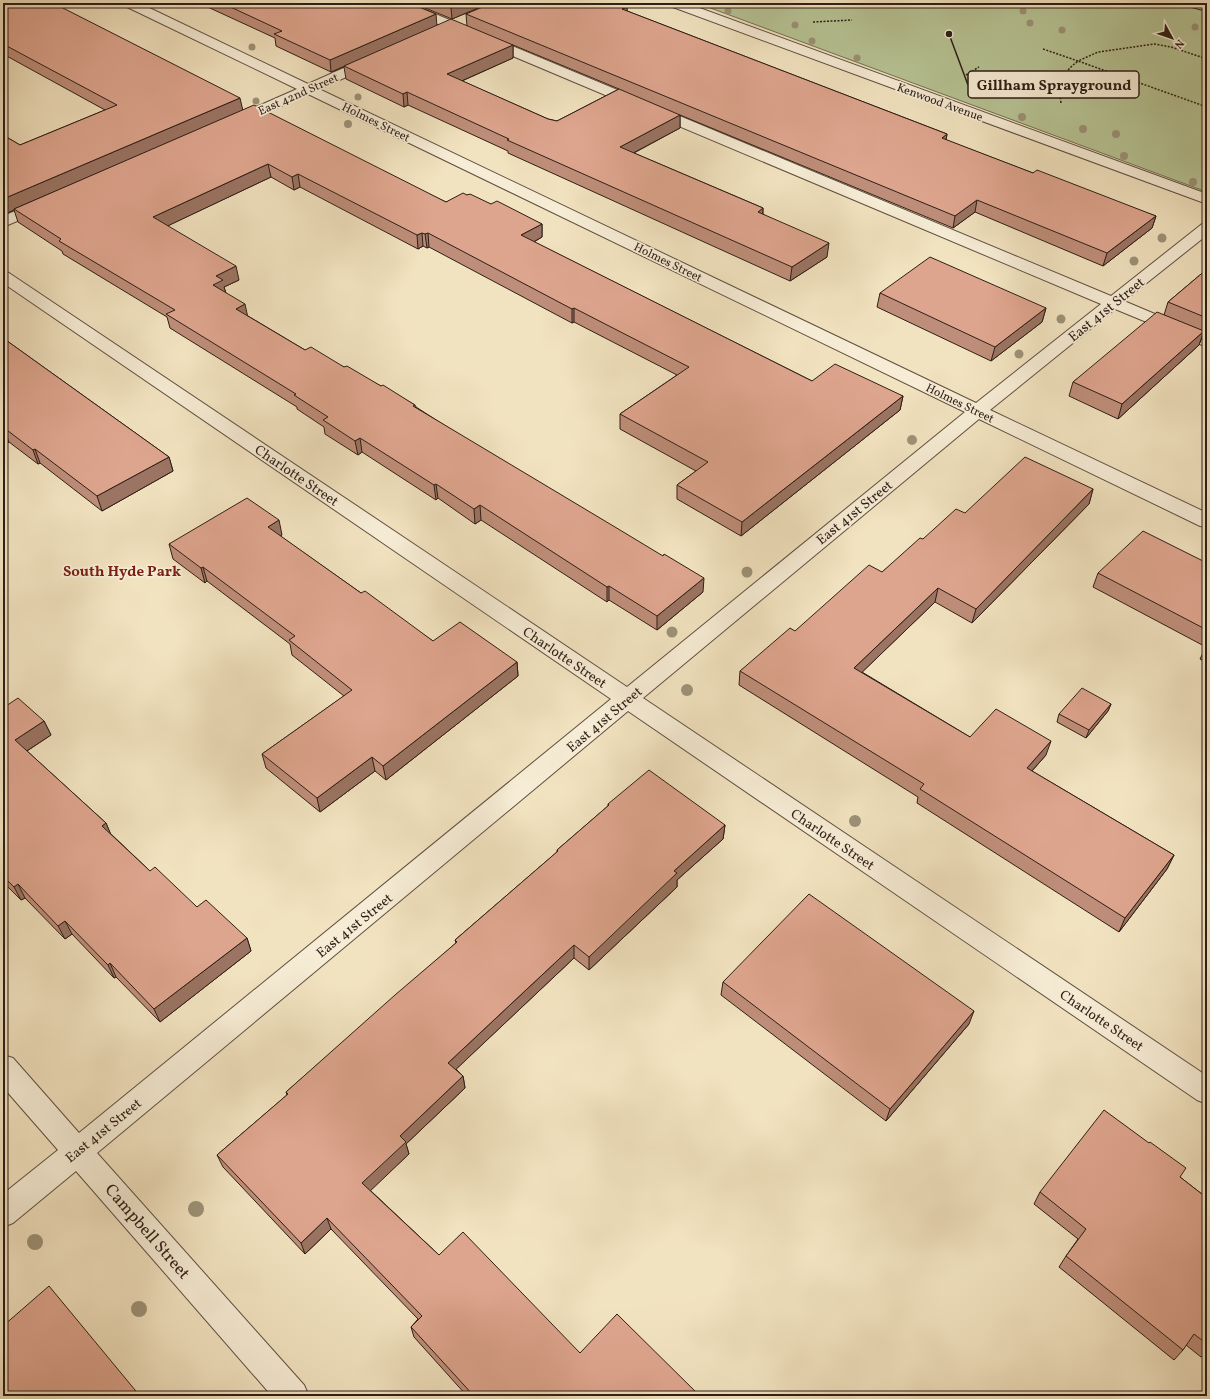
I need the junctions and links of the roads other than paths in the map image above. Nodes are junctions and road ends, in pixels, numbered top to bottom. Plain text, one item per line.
1 (129, 3) edge
2 (398, 3) edge
3 (674, 3) edge
4 (1192, 3) edge
5 (1207, 7) edge
6 (459, 23) junction
7 (438, 32) edge
8 (381, 57) edge
9 (308, 89) junction
10 (220, 128) edge
11 (1207, 199) edge
12 (54, 200) edge
13 (3, 222) edge
14 (1207, 227) edge
15 (3, 276) edge
16 (1114, 303) junction
17 (1207, 342) edge
18 (977, 411) junction
19 (1207, 521) edge
20 (627, 699) junction
21 (3, 1067) edge
22 (1207, 1091) edge
23 (78, 1151) junction
24 (3, 1213) edge
25 (293, 1396) edge

1 - 9 street, Holmes Street
2 - 6 street
3 - 11 street, Kenwood Avenue
4 - 5 main road
6 - 7 street
6 - 16 street
8 - 9 street, East 42nd Street
9 - 10 street, East 42nd Street
9 - 18 street, Holmes Street
12 - 13 street
14 - 16 street, East 41st Street
15 - 20 street, Charlotte Street
16 - 17 street
16 - 18 street, East 41st Street
18 - 19 street, Holmes Street
18 - 20 street, East 41st Street
20 - 22 street, Charlotte Street
20 - 23 street, East 41st Street
21 - 23 street, Campbell Street
23 - 24 street, East 41st Street
23 - 25 street, Campbell Street

